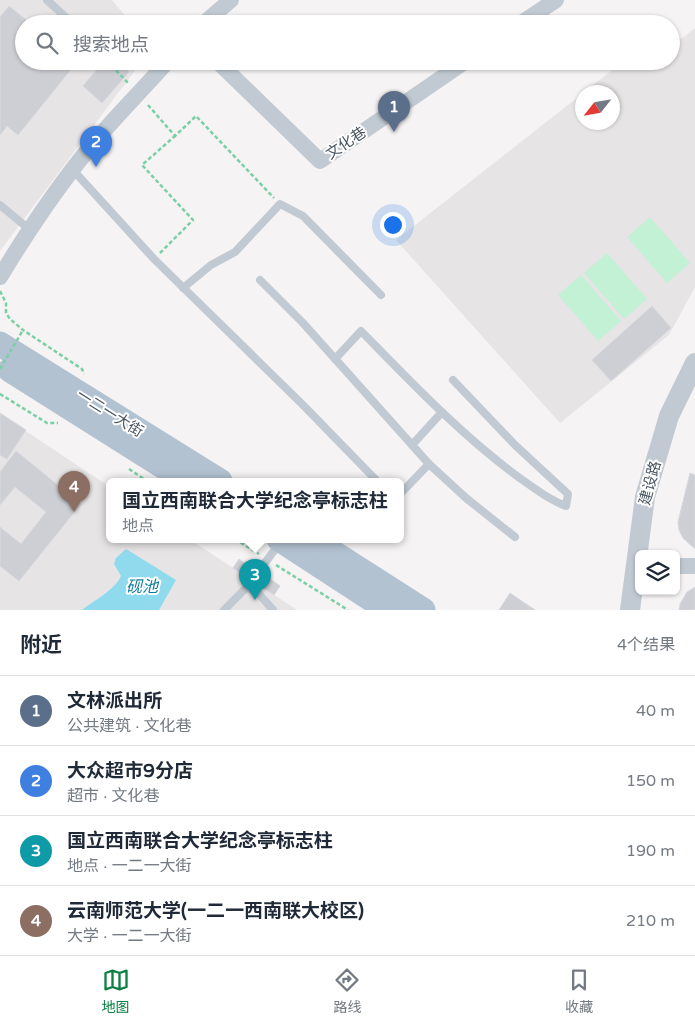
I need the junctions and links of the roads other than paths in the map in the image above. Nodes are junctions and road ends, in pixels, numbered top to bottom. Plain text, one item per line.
1 (47, 0) edge
2 (231, 0) edge
3 (556, 0) edge
4 (63, 15) edge
5 (214, 15) edge
6 (534, 15) edge
7 (160, 70) edge
8 (226, 70) edge
9 (453, 70) edge
10 (73, 170) junction
11 (0, 204) edge
12 (29, 229) junction
13 (0, 277) edge
14 (260, 280) dead end
15 (183, 288) junction
16 (381, 295) dead end
17 (0, 344) edge
18 (335, 359) junction
19 (0, 363) edge
20 (695, 363) edge
21 (453, 380) dead end
22 (695, 394) edge
23 (442, 412) junction
24 (412, 445) junction
25 (429, 464) junction
26 (181, 478) edge
27 (215, 478) edge
28 (374, 478) edge
29 (404, 490) edge
30 (515, 536) dead end
31 (318, 543) edge
32 (276, 546) edge
33 (651, 550) edge
34 (680, 566) edge
35 (695, 566) edge
36 (247, 587) junction
37 (646, 595) edge
38 (224, 610) edge
39 (273, 610) edge
40 (388, 610) edge
41 (423, 610) edge
42 (630, 610) edge
43 (644, 610) edge

1 - 4 lane
2 - 5 street
3 - 6 street
7 - 10 street
8 - 9 street, 文化巷
10 - 12 street
10 - 15 lane
11 - 12 lane
12 - 13 street
14 - 18 lane
15 - 16 lane
15 - 28 lane
17 - 27 main road, 一二一大街
18 - 23 lane
18 - 24 lane
19 - 26 main road, 一二一大街
20 - 42 street, 建设路
21 - 23 lane
22 - 33 street, 建设路
23 - 24 lane
24 - 25 lane
25 - 29 lane
25 - 30 lane
31 - 41 main road
32 - 36 lane
32 - 40 main road
34 - 35 street
36 - 38 lane
36 - 39 lane
37 - 43 street

